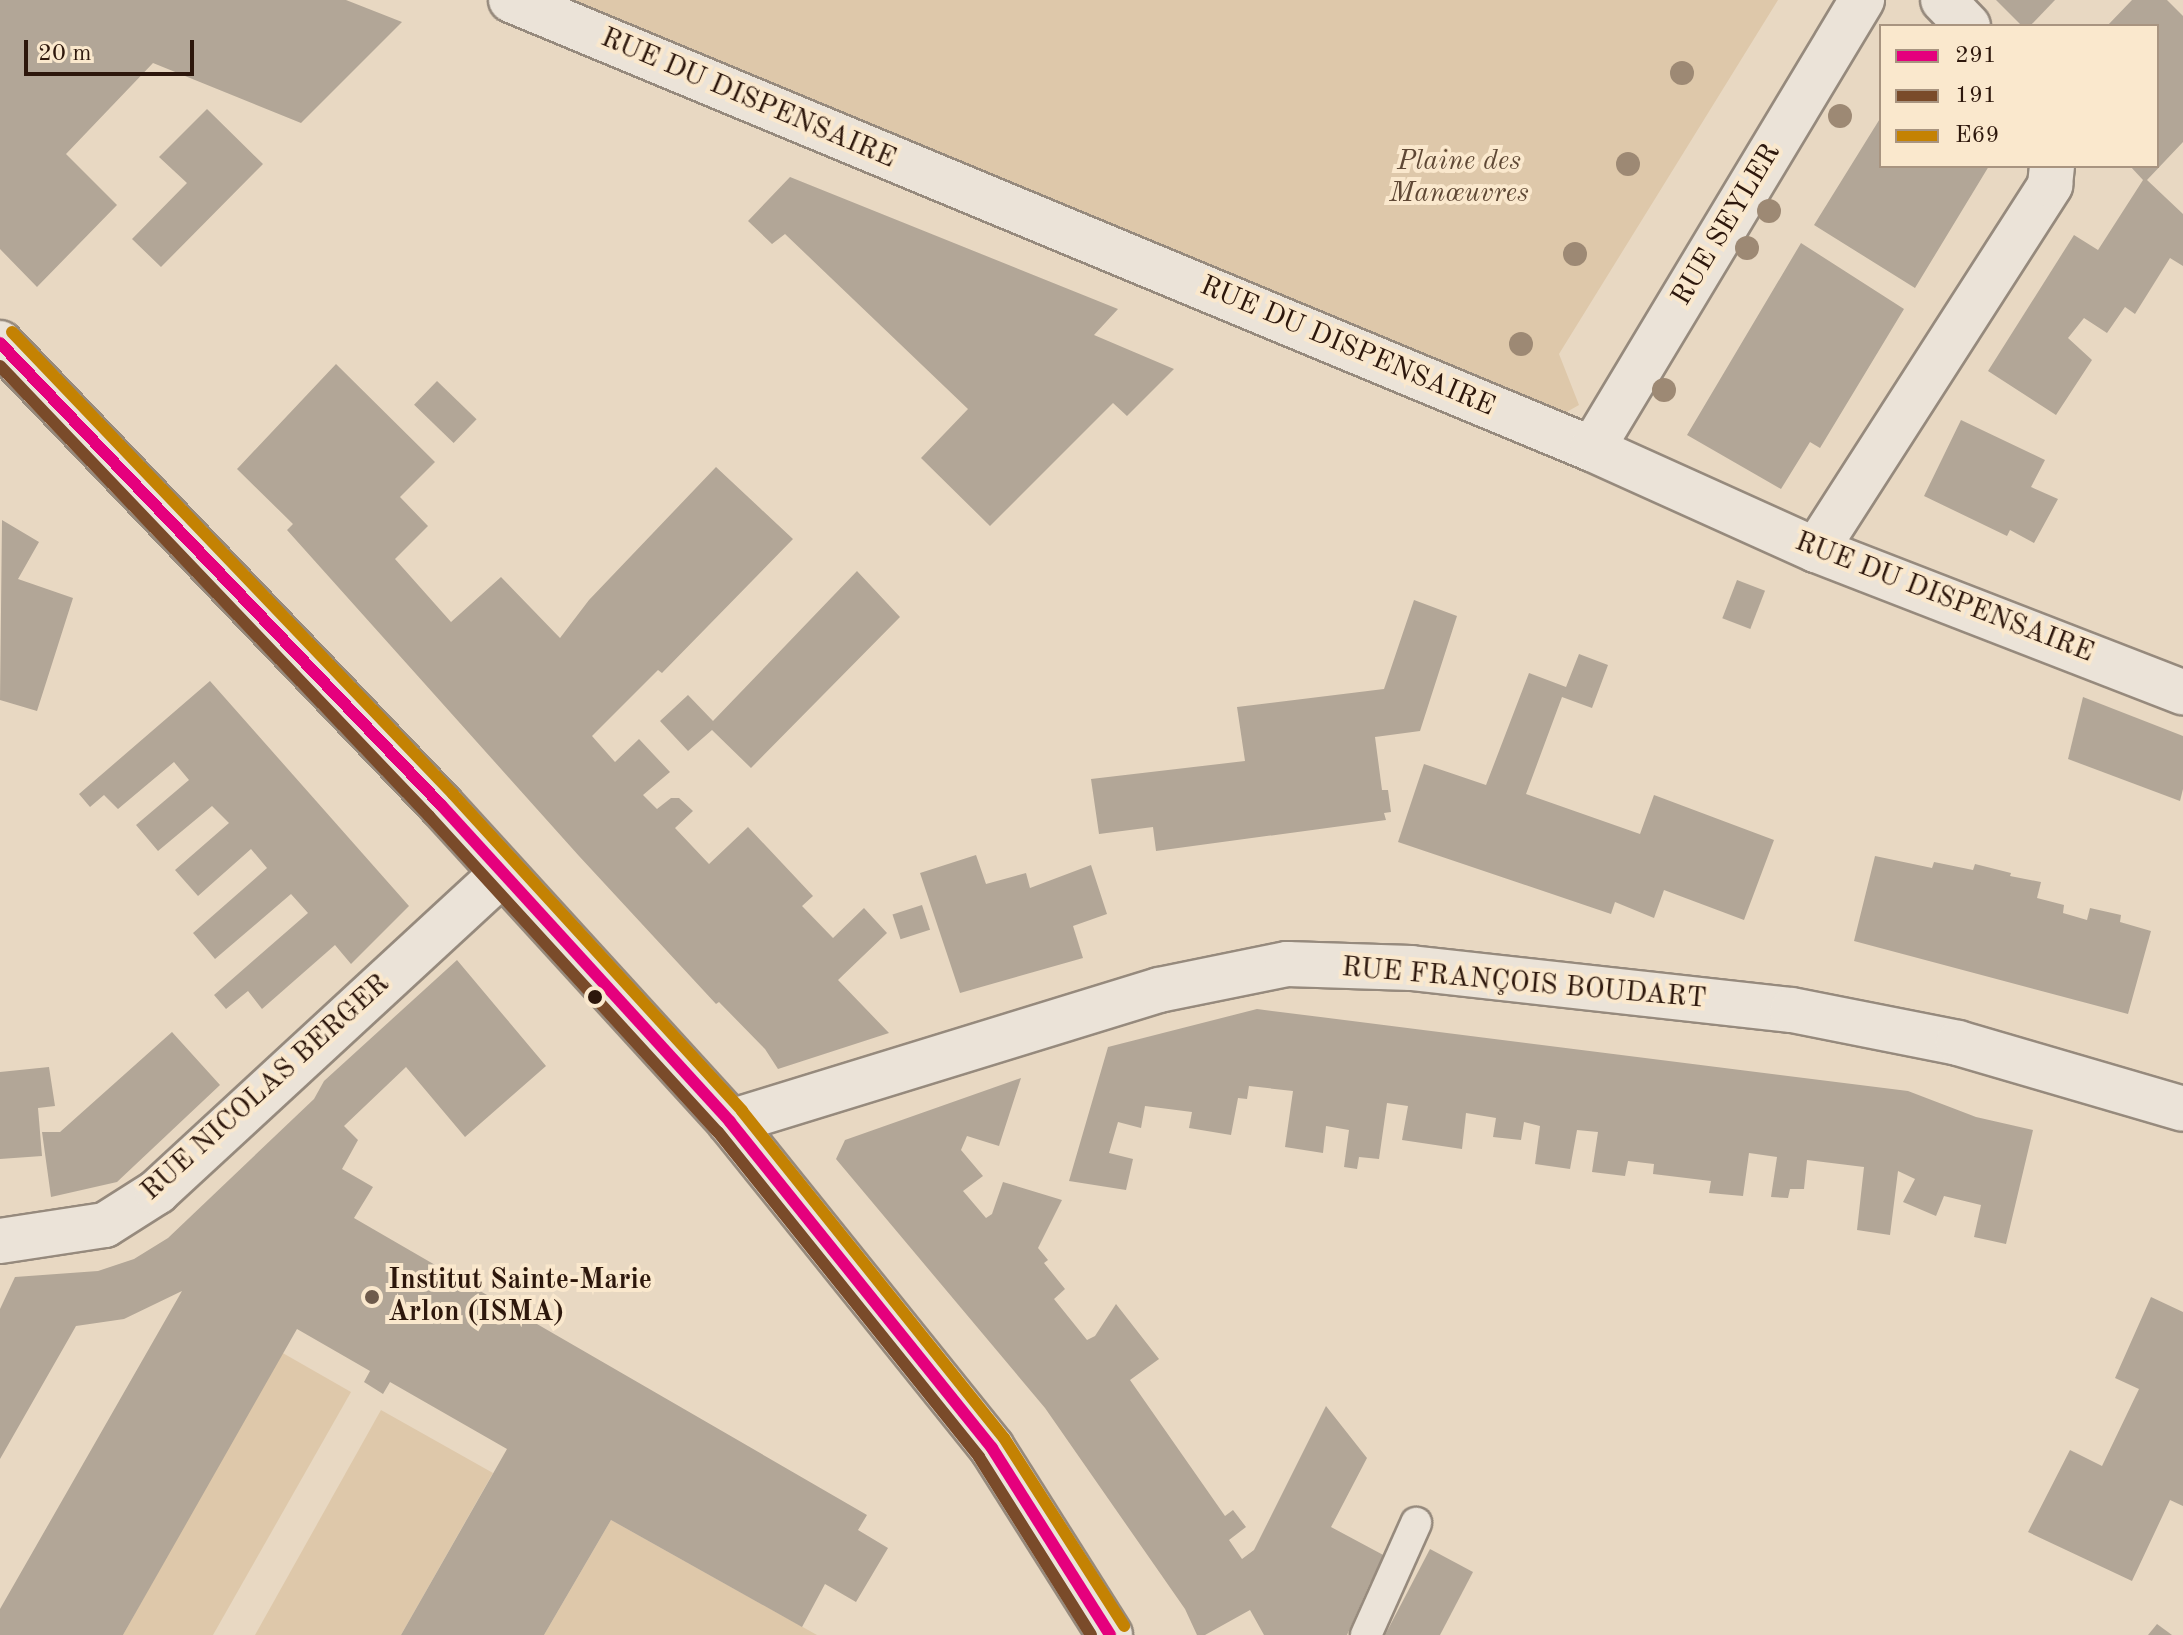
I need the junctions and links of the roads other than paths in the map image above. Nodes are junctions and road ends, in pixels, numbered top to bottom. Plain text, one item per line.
1 (511, 0) edge
2 (1862, 0) edge
3 (1943, 0) edge
4 (1966, 24) edge
5 (2052, 168) edge
6 (0, 343) edge
7 (1592, 449) junction
8 (1816, 550) junction
9 (2183, 692) edge
10 (501, 875) junction
11 (2183, 1109) edge
12 (730, 1122) junction
13 (0, 1241) edge
14 (1416, 1523) dead end
15 (1110, 1635) edge
16 (1366, 1635) edge

1 - 7 street, RUE DU DISPENSAIRE
2 - 7 street, RUE SEYLER
3 - 4 street
5 - 8 street
6 - 10 street
7 - 8 street, RUE DU DISPENSAIRE
8 - 9 street, RUE DU DISPENSAIRE
10 - 12 street
10 - 13 street, RUE NICOLAS BERGER
11 - 12 street, RUE FRANÇOIS BOUDART
12 - 15 street
14 - 16 lane

